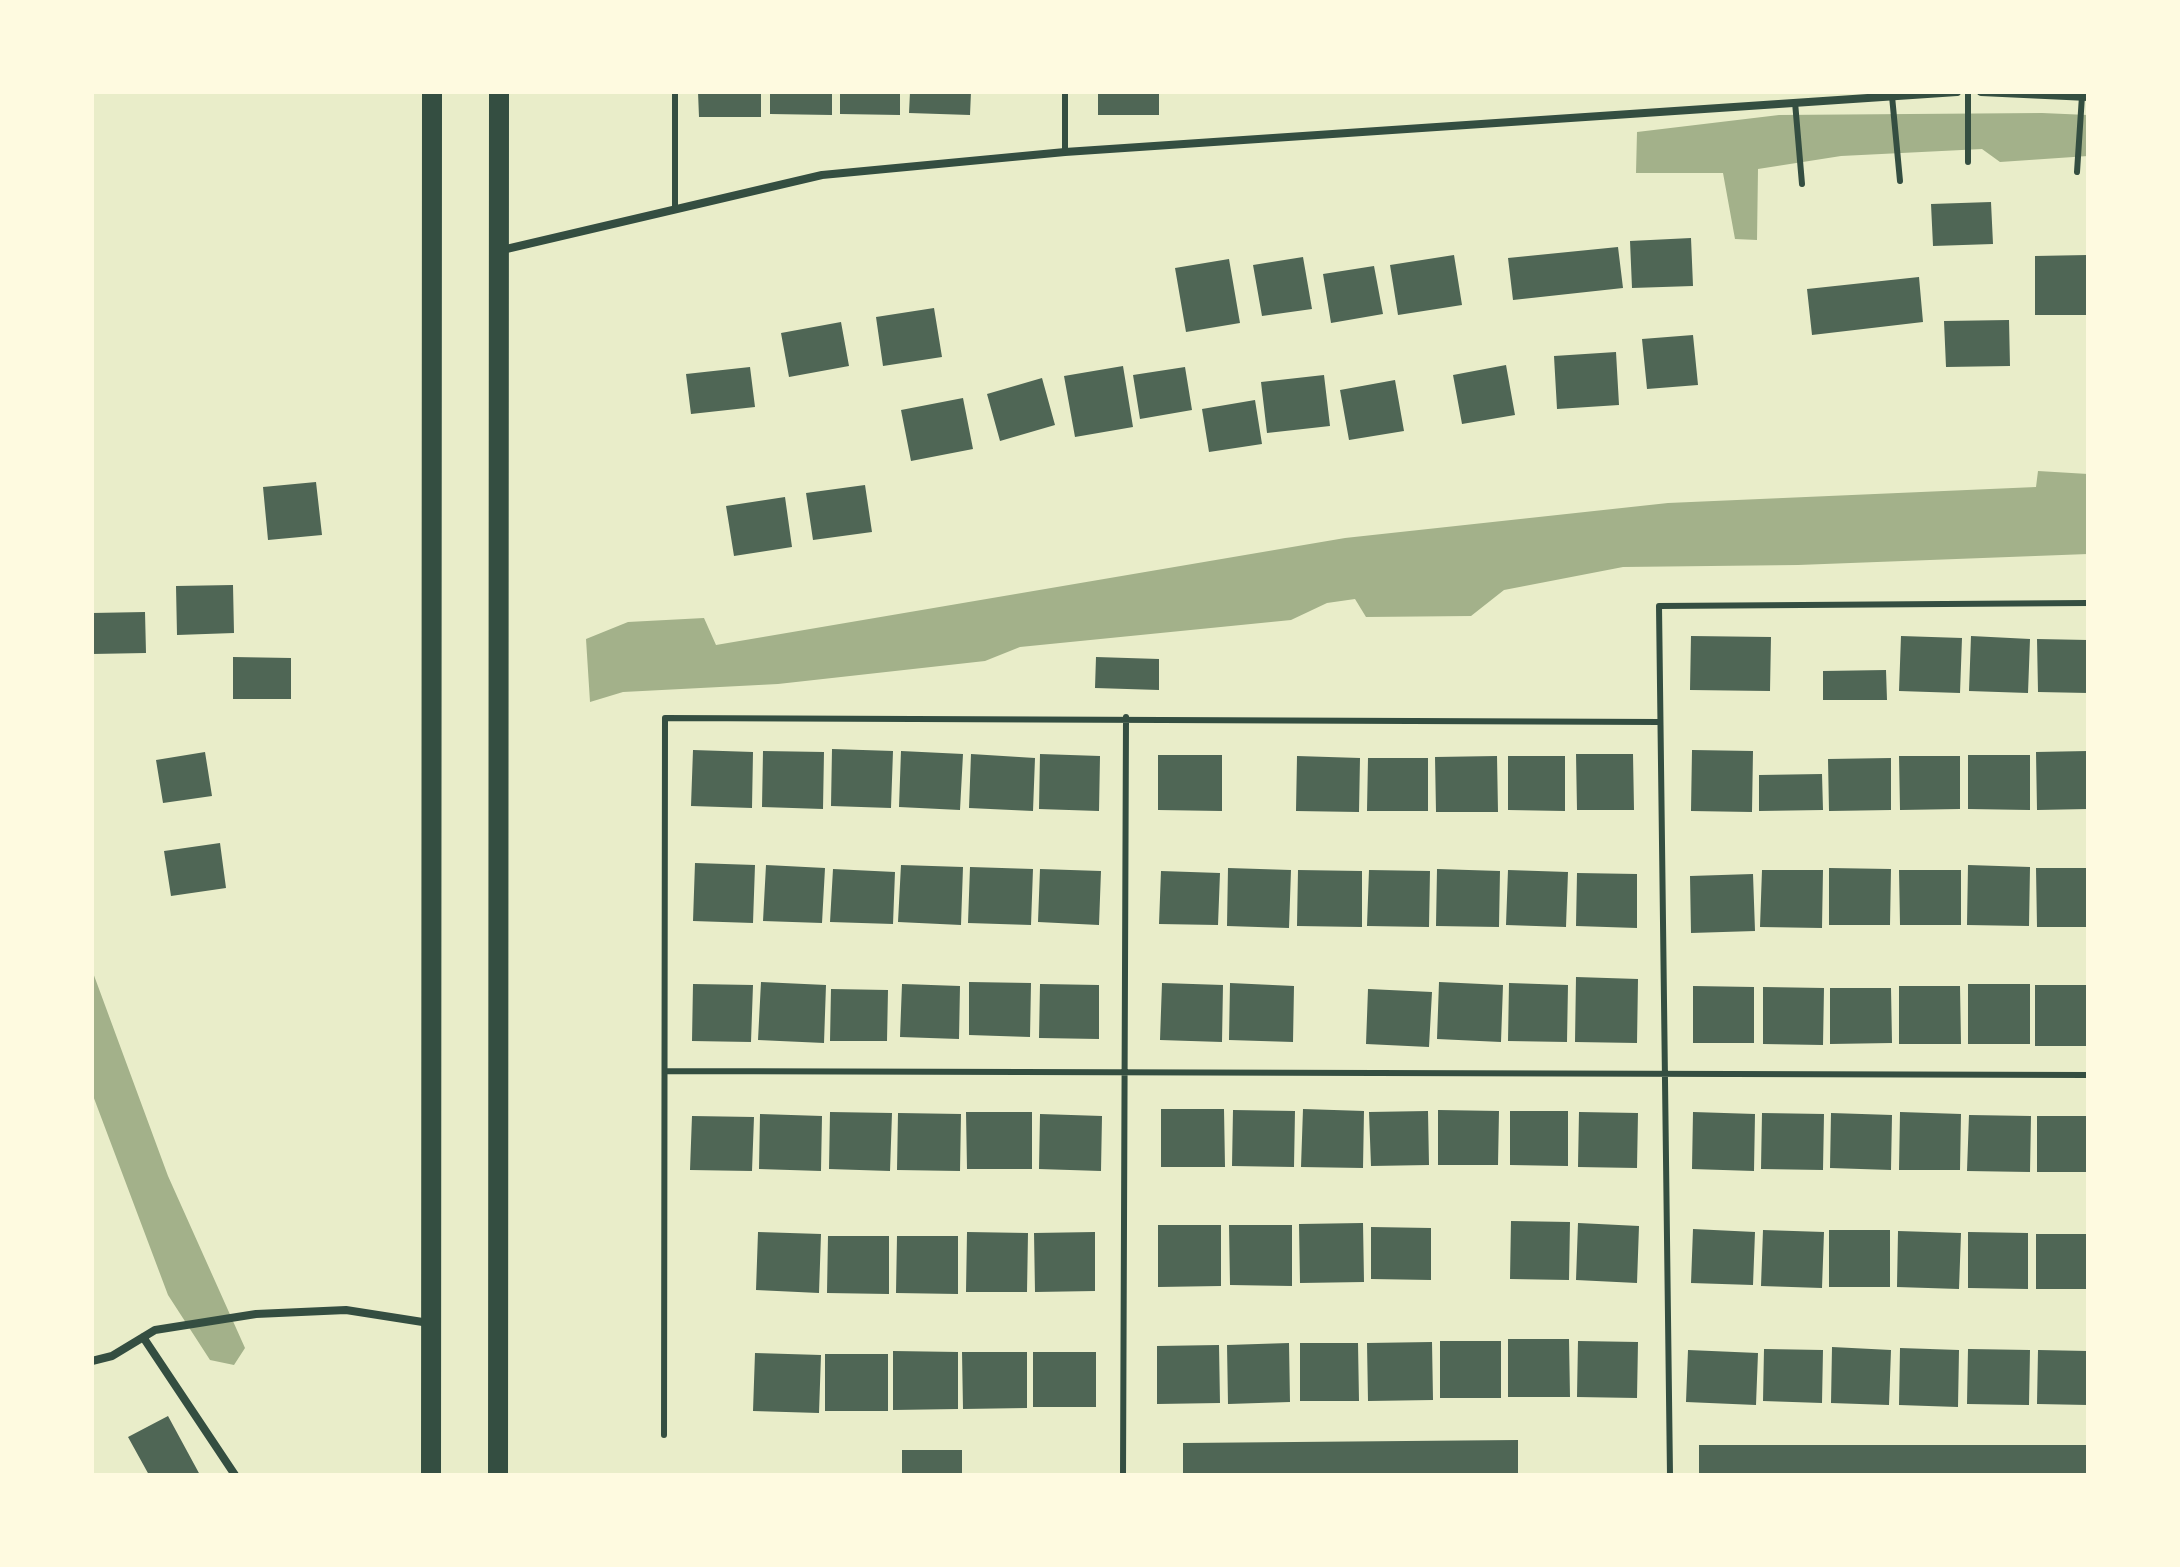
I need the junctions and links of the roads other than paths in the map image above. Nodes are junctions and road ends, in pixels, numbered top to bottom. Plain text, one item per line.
1 (432, 92) edge
2 (499, 92) edge
3 (675, 92) edge
4 (1065, 92) edge
5 (1957, 92) edge
6 (1968, 92) edge
7 (1981, 92) edge
8 (1892, 96) junction
9 (2085, 97) edge
10 (1795, 102) junction
11 (1065, 152) junction
12 (1968, 162) dead end
13 (2077, 172) dead end
14 (1900, 181) dead end
15 (1802, 184) dead end
16 (675, 208) junction
17 (500, 250) junction
18 (2088, 603) edge
19 (1126, 717) junction
20 (1660, 722) junction
21 (665, 1071) junction
22 (1124, 1074) junction
23 (1665, 1074) junction
24 (2088, 1075) edge
25 (431, 1323) junction
26 (143, 1337) junction
27 (92, 1361) edge
28 (664, 1435) dead end
29 (235, 1475) edge
30 (431, 1475) edge
31 (498, 1475) edge
32 (1123, 1475) edge
33 (1670, 1475) edge

1 - 25 main road
2 - 17 main road
3 - 16 lane
4 - 11 lane
5 - 8 street
6 - 12 lane
7 - 9 street
8 - 10 street
8 - 14 lane
9 - 13 lane
10 - 11 street
10 - 15 lane
11 - 16 street
16 - 17 street
17 - 31 main road
18 - 20 lane
19 - 20 lane
19 - 21 lane
19 - 22 lane
20 - 23 lane
21 - 22 lane
21 - 28 lane
22 - 23 lane
22 - 32 lane
23 - 24 lane
23 - 33 lane
25 - 26 street
25 - 30 main road
26 - 27 street
26 - 29 street

